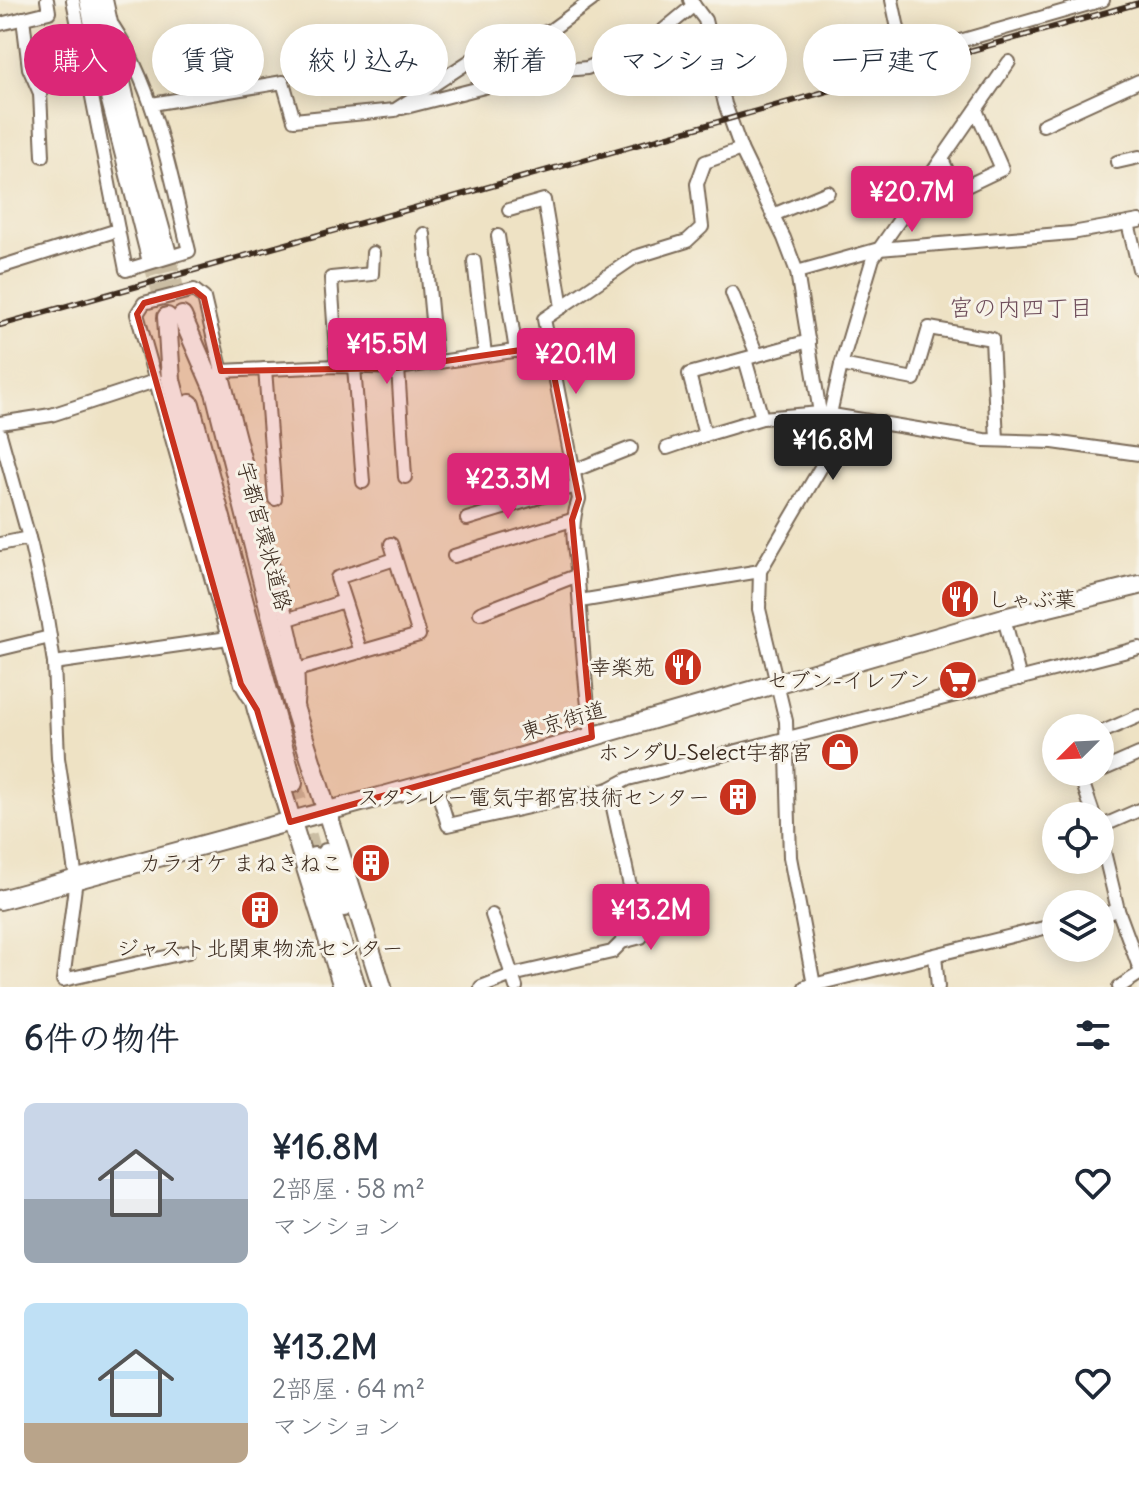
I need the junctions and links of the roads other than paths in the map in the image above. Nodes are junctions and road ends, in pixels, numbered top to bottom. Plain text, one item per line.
1 (47, 0) edge
2 (73, 0) edge
3 (89, 0) edge
4 (592, 0) edge
5 (892, 0) edge
6 (1103, 0) edge
7 (692, 3) edge
8 (104, 8) edge
9 (23, 18) junction
10 (0, 24) edge
11 (1009, 62) dead end
12 (1139, 81) edge
13 (152, 104) junction
14 (395, 110) junction
15 (976, 110) junction
16 (1043, 125) dead end
17 (741, 149) junction
18 (43, 156) dead end
19 (1139, 157) edge
20 (942, 159) junction
21 (1117, 162) dead end
22 (828, 192) dead end
23 (509, 210) dead end
24 (773, 215) junction
25 (1133, 222) edge
26 (118, 230) junction
27 (424, 234) dead end
28 (498, 236) dead end
29 (879, 249) junction
30 (373, 253) dead end
31 (474, 261) dead end
32 (0, 267) edge
33 (1139, 269) edge
34 (797, 272) junction
35 (732, 293) dead end
36 (562, 307) junction
37 (173, 310) junction
38 (809, 341) junction
39 (548, 346) junction
40 (516, 351) junction
41 (485, 355) junction
42 (751, 357) junction
43 (436, 363) junction
44 (841, 365) junction
45 (337, 366) junction
46 (354, 367) junction
47 (398, 368) junction
48 (265, 369) junction
49 (221, 371) junction
50 (155, 381) junction
51 (825, 414) junction
52 (762, 418) junction
53 (0, 423) edge
54 (0, 434) edge
55 (705, 435) junction
56 (997, 440) junction
57 (631, 448) dead end
58 (667, 448) dead end
59 (1139, 454) edge
60 (3, 455) edge
61 (573, 471) junction
62 (405, 477) dead end
63 (363, 482) dead end
64 (576, 486) junction
65 (275, 499) dead end
66 (467, 519) dead end
67 (572, 520) junction
68 (29, 538) junction
69 (0, 544) edge
70 (391, 544) dead end
71 (454, 556) dead end
72 (395, 559) junction
73 (760, 571) junction
74 (578, 575) junction
75 (1139, 585) edge
76 (344, 601) junction
77 (580, 601) junction
78 (480, 613) dead end
79 (1004, 618) junction
80 (286, 620) junction
81 (50, 637) junction
82 (228, 638) junction
83 (1139, 648) edge
84 (0, 649) edge
85 (361, 652) junction
86 (54, 663) junction
87 (297, 670) junction
88 (1020, 679) junction
89 (778, 684) junction
90 (257, 710) junction
91 (295, 710) junction
92 (1139, 716) edge
93 (1114, 727) edge
94 (592, 737) junction
95 (786, 739) junction
96 (1139, 754) edge
97 (1114, 765) edge
98 (435, 782) junction
99 (299, 783) tunnel mouth
100 (609, 789) junction
101 (1139, 810) edge
102 (327, 812) junction
103 (1114, 821) edge
104 (290, 822) junction
105 (1109, 874) edge
106 (76, 879) junction
107 (0, 900) edge
108 (1118, 910) junction
109 (1114, 911) edge
110 (492, 915) dead end
111 (1042, 928) edge
112 (188, 952) dead end
113 (935, 955) junction
114 (1139, 967) edge
115 (1139, 974) edge
116 (514, 981) edge
117 (810, 986) edge
118 (343, 987) edge
119 (356, 987) edge
120 (370, 987) edge
121 (382, 987) edge
122 (481, 987) edge
123 (938, 987) edge
124 (1119, 987) edge

1 - 9 street
2 - 26 street
3 - 8 highway
4 - 14 street
5 - 6 street
7 - 14 street
7 - 17 street
8 - 13 street
9 - 10 street
9 - 18 street
11 - 15 street
12 - 16 street
13 - 14 street
13 - 26 street
15 - 20 street
15 - 20 street
17 - 24 street
17 - 36 street
19 - 21 street
20 - 29 street
22 - 24 street
23 - 36 street
24 - 34 street
25 - 29 street
25 - 33 street
26 - 32 street
27 - 43 street
28 - 40 street
29 - 34 street
29 - 44 street
30 - 45 street
31 - 41 street
34 - 38 street
35 - 42 street
36 - 39 street
37 - 90 highway
37 - 91 highway
37 - 99 highway, 宇都宮環状道路
38 - 42 street
38 - 51 street
39 - 40 street
39 - 61 street
40 - 41 street
41 - 43 street
42 - 52 street
42 - 55 street
43 - 47 street
44 - 51 street
44 - 56 street
45 - 46 street
45 - 48 street
46 - 47 street
46 - 63 street
47 - 62 street
48 - 49 street
48 - 65 street
49 - 50 street
49 - 80 street
50 - 53 street
50 - 82 street
51 - 52 street
51 - 56 street
51 - 73 street
52 - 55 street
54 - 60 street
55 - 58 street
56 - 59 street
57 - 61 street
60 - 68 street
61 - 64 street
64 - 66 street
64 - 67 street
67 - 71 street
67 - 74 street
68 - 69 street
68 - 81 street
70 - 72 street
72 - 76 street
72 - 85 street
73 - 77 street
73 - 89 street
74 - 77 street
74 - 78 street
75 - 79 highway, 東京街道
76 - 80 street
76 - 85 street
77 - 94 street
79 - 88 street
79 - 89 highway, 東京街道
80 - 87 street
81 - 84 street
81 - 86 street
82 - 86 street
82 - 90 street
83 - 88 street
85 - 87 street
86 - 106 street
87 - 91 street
88 - 95 street
89 - 94 highway, 東京街道
89 - 95 street
90 - 104 highway
91 - 102 highway
92 - 93 street
94 - 98 highway, 東京街道
95 - 100 street
95 - 117 street
96 - 97 street
98 - 100 street
98 - 102 highway, 東京街道
100 - 116 street
101 - 103 street
102 - 104 highway, 東京街道
102 - 121 highway
104 - 106 highway, 東京街道
104 - 118 highway
105 - 108 street
106 - 107 highway, 東京街道
106 - 112 street
108 - 109 street
108 - 114 street
110 - 116 street
111 - 113 street
113 - 117 street
113 - 123 street
115 - 124 street
116 - 122 street
119 - 120 highway

